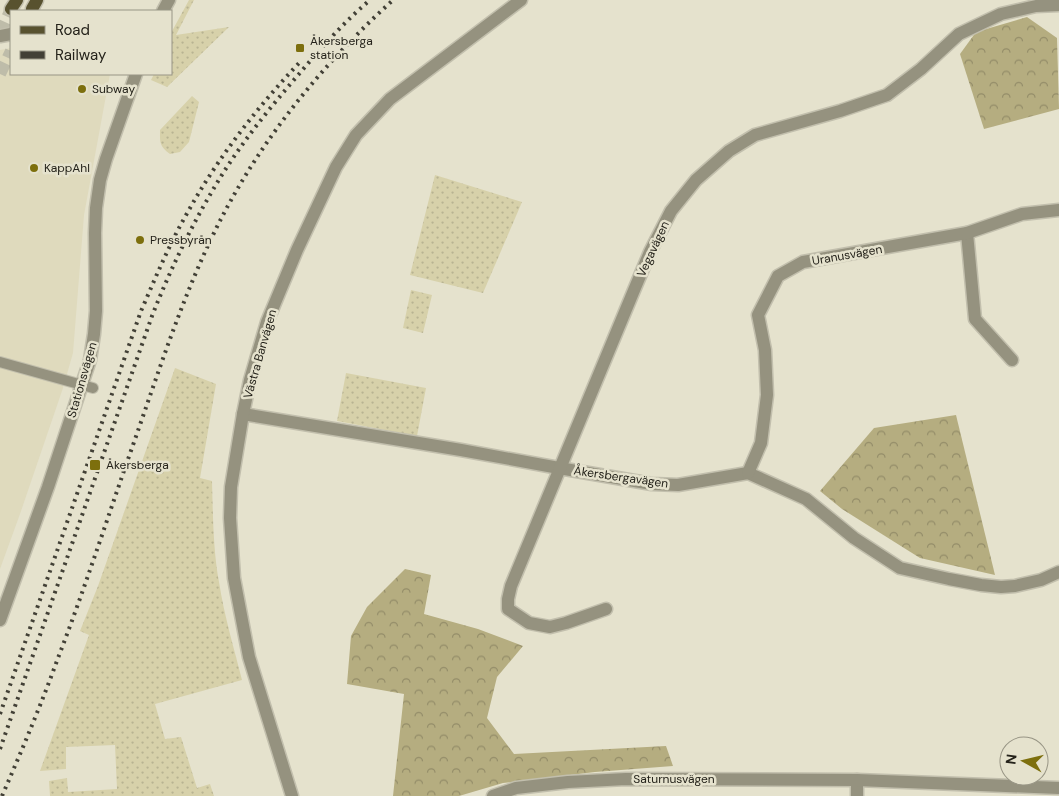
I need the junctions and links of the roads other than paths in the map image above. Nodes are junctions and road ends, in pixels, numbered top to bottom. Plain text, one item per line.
1 (521, 0) edge
2 (1059, 5) edge
3 (136, 75) edge
4 (1059, 210) edge
5 (967, 233) junction
6 (1012, 360) dead end
7 (0, 362) edge
8 (88, 386) junction
9 (243, 414) junction
10 (559, 468) junction
11 (748, 473) junction
12 (1059, 572) edge
13 (606, 609) dead end
14 (0, 620) edge
15 (857, 780) junction
16 (1059, 788) edge
17 (292, 796) edge
18 (493, 796) edge
19 (858, 796) edge

1 - 9 street, Västra Banvägen
2 - 10 street, Vegavägen
3 - 8 street, Stationsvägen
4 - 5 street, Uranusvägen
5 - 6 street
5 - 11 street, Uranusvägen
7 - 8 street
8 - 14 street, Stationsvägen
9 - 10 street, Åkersbergavägen
9 - 17 street, Västra Banvägen
10 - 11 street, Åkersbergavägen
10 - 13 street, Vegavägen
11 - 12 street
15 - 16 street, Saturnusvägen
15 - 18 street, Saturnusvägen
15 - 19 street

